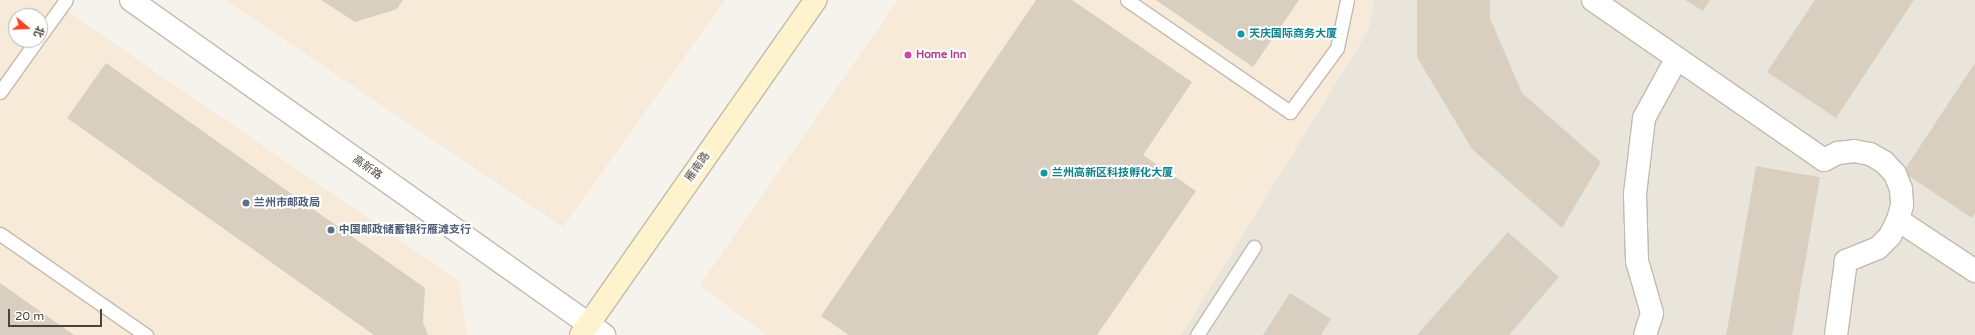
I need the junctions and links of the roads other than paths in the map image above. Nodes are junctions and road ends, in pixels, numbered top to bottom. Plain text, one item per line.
1 (66, 0) edge
2 (131, 0) edge
3 (816, 0) edge
4 (1127, 0) edge
5 (1347, 0) edge
6 (1593, 0) edge
7 (48, 25) edge
8 (31, 48) edge
9 (1678, 58) junction
10 (0, 92) edge
11 (1898, 220) junction
12 (0, 234) edge
13 (1254, 247) dead end
14 (1975, 272) edge
15 (591, 332) edge
16 (146, 335) edge
17 (1197, 335) edge
18 (1645, 335) edge
19 (1836, 335) edge

1 - 7 lane
2 - 15 street, 高新路
3 - 15 main road, 雁南路
4 - 5 lane
6 - 9 street
8 - 10 lane
9 - 11 street
9 - 18 street
11 - 14 street
11 - 19 street
12 - 16 lane
13 - 17 lane

